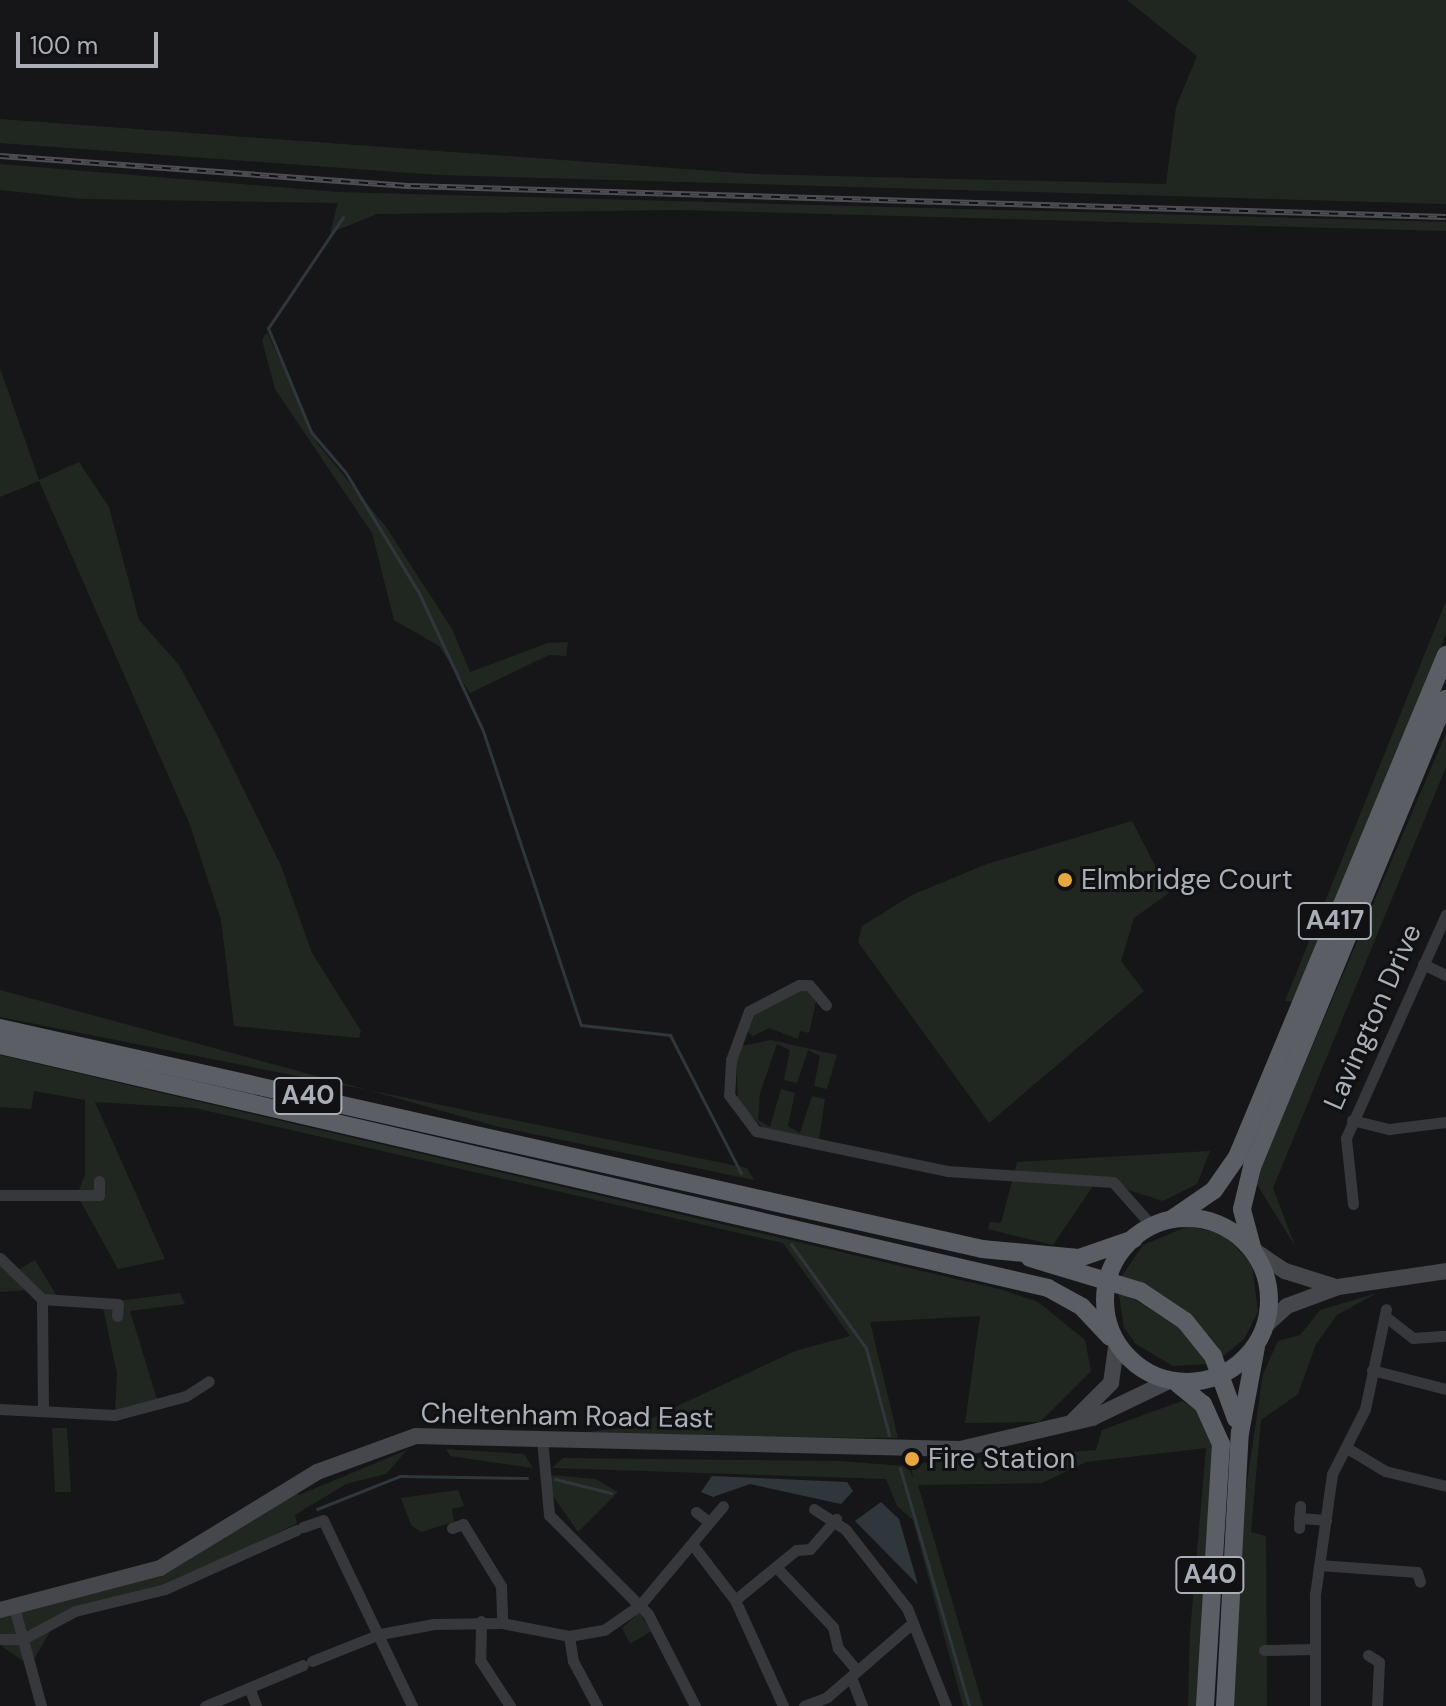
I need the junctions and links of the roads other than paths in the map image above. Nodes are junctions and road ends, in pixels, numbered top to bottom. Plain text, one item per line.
1 (1446, 655) edge
2 (1446, 699) edge
3 (1446, 914) edge
4 (1423, 964) junction
5 (1446, 975) edge
6 (826, 1005) dead end
7 (0, 1028) edge
8 (0, 1045) edge
9 (1352, 1120) junction
10 (1446, 1122) edge
11 (99, 1181) dead end
12 (0, 1195) edge
13 (1353, 1204) dead end
14 (1172, 1219) junction
15 (1152, 1226) junction
16 (1134, 1239) junction
17 (1254, 1249) junction
18 (1017, 1252) junction
19 (0, 1258) edge
20 (1446, 1271) edge
21 (1108, 1280) junction
22 (1338, 1287) junction
23 (42, 1299) junction
24 (117, 1316) dead end
25 (1262, 1334) junction
26 (1444, 1336) edge
27 (1113, 1342) junction
28 (1372, 1370) junction
29 (1221, 1372) junction
30 (209, 1381) dead end
31 (1172, 1383) junction
32 (1446, 1389) edge
33 (0, 1409) edge
34 (43, 1410) junction
35 (1072, 1423) junction
36 (1240, 1433) junction
37 (542, 1439) junction
38 (1347, 1448) junction
39 (1446, 1486) edge
40 (723, 1506) dead end
41 (814, 1509) dead end
42 (696, 1512) dead end
43 (1299, 1517) dead end
44 (836, 1519) junction
45 (1326, 1520) junction
46 (709, 1522) junction
47 (452, 1528) dead end
48 (692, 1544) junction
49 (1319, 1565) junction
50 (777, 1568) junction
51 (1421, 1574) dead end
52 (735, 1600) junction
53 (640, 1605) junction
54 (7, 1608) edge
55 (481, 1621) junction
56 (502, 1623) junction
57 (909, 1626) junction
58 (380, 1634) junction
59 (569, 1636) junction
60 (0, 1639) edge
61 (23, 1639) junction
62 (1313, 1649) junction
63 (1264, 1650) dead end
64 (1378, 1658) dead end
65 (854, 1674) junction
66 (250, 1690) junction
67 (41, 1706) edge
68 (205, 1706) edge
69 (256, 1706) edge
70 (412, 1706) edge
71 (510, 1706) edge
72 (597, 1706) edge
73 (695, 1706) edge
74 (783, 1706) edge
75 (804, 1706) edge
76 (862, 1706) edge
77 (946, 1706) edge
78 (1205, 1706) edge
79 (1225, 1706) edge
80 (1315, 1706) edge
81 (1377, 1706) edge

1 - 14 highway, A417
2 - 17 highway, A417
3 - 4 street, Lavington Drive
4 - 5 street
4 - 9 street, Lavington Drive
6 - 15 street
7 - 18 highway, A40
8 - 27 highway, A40
9 - 10 street
9 - 13 street, Lavington Drive
11 - 12 street
14 - 15 highway, A40
14 - 17 highway, A40
15 - 16 highway, A40
16 - 18 highway, A40
16 - 21 highway, A40
17 - 22 main road
17 - 25 highway, A40
18 - 21 highway, A40
19 - 23 street
20 - 22 main road
21 - 27 highway
21 - 29 highway, A40
22 - 25 main road
23 - 24 street
23 - 34 street
25 - 29 highway
25 - 36 highway, A40
26 - 28 street
27 - 31 highway, A40
27 - 35 main road
28 - 32 street
28 - 38 street
29 - 31 highway
29 - 36 highway, A40
30 - 34 street
31 - 35 main road, Cheltenham Road East
31 - 78 highway, A40
33 - 34 street
35 - 37 main road, Cheltenham Road East
36 - 79 highway, A40
37 - 53 street
37 - 54 main road, Cheltenham Road East
38 - 39 street
38 - 45 street
40 - 46 street
41 - 44 street
42 - 46 street
43 - 45 street
44 - 50 street
44 - 57 street
45 - 49 street
46 - 48 street
47 - 56 street
48 - 52 street
48 - 53 street
49 - 51 street
49 - 62 street
50 - 52 street
50 - 65 street
52 - 74 street
53 - 59 street
53 - 73 street
54 - 61 street
55 - 56 street
55 - 58 street
55 - 71 street
56 - 59 street
57 - 65 street
57 - 77 street
58 - 61 street
58 - 66 street
58 - 70 street
59 - 72 street
60 - 61 street
61 - 67 street
62 - 63 street
62 - 80 street
64 - 81 street
65 - 75 street
65 - 76 street
66 - 68 street
66 - 69 street

